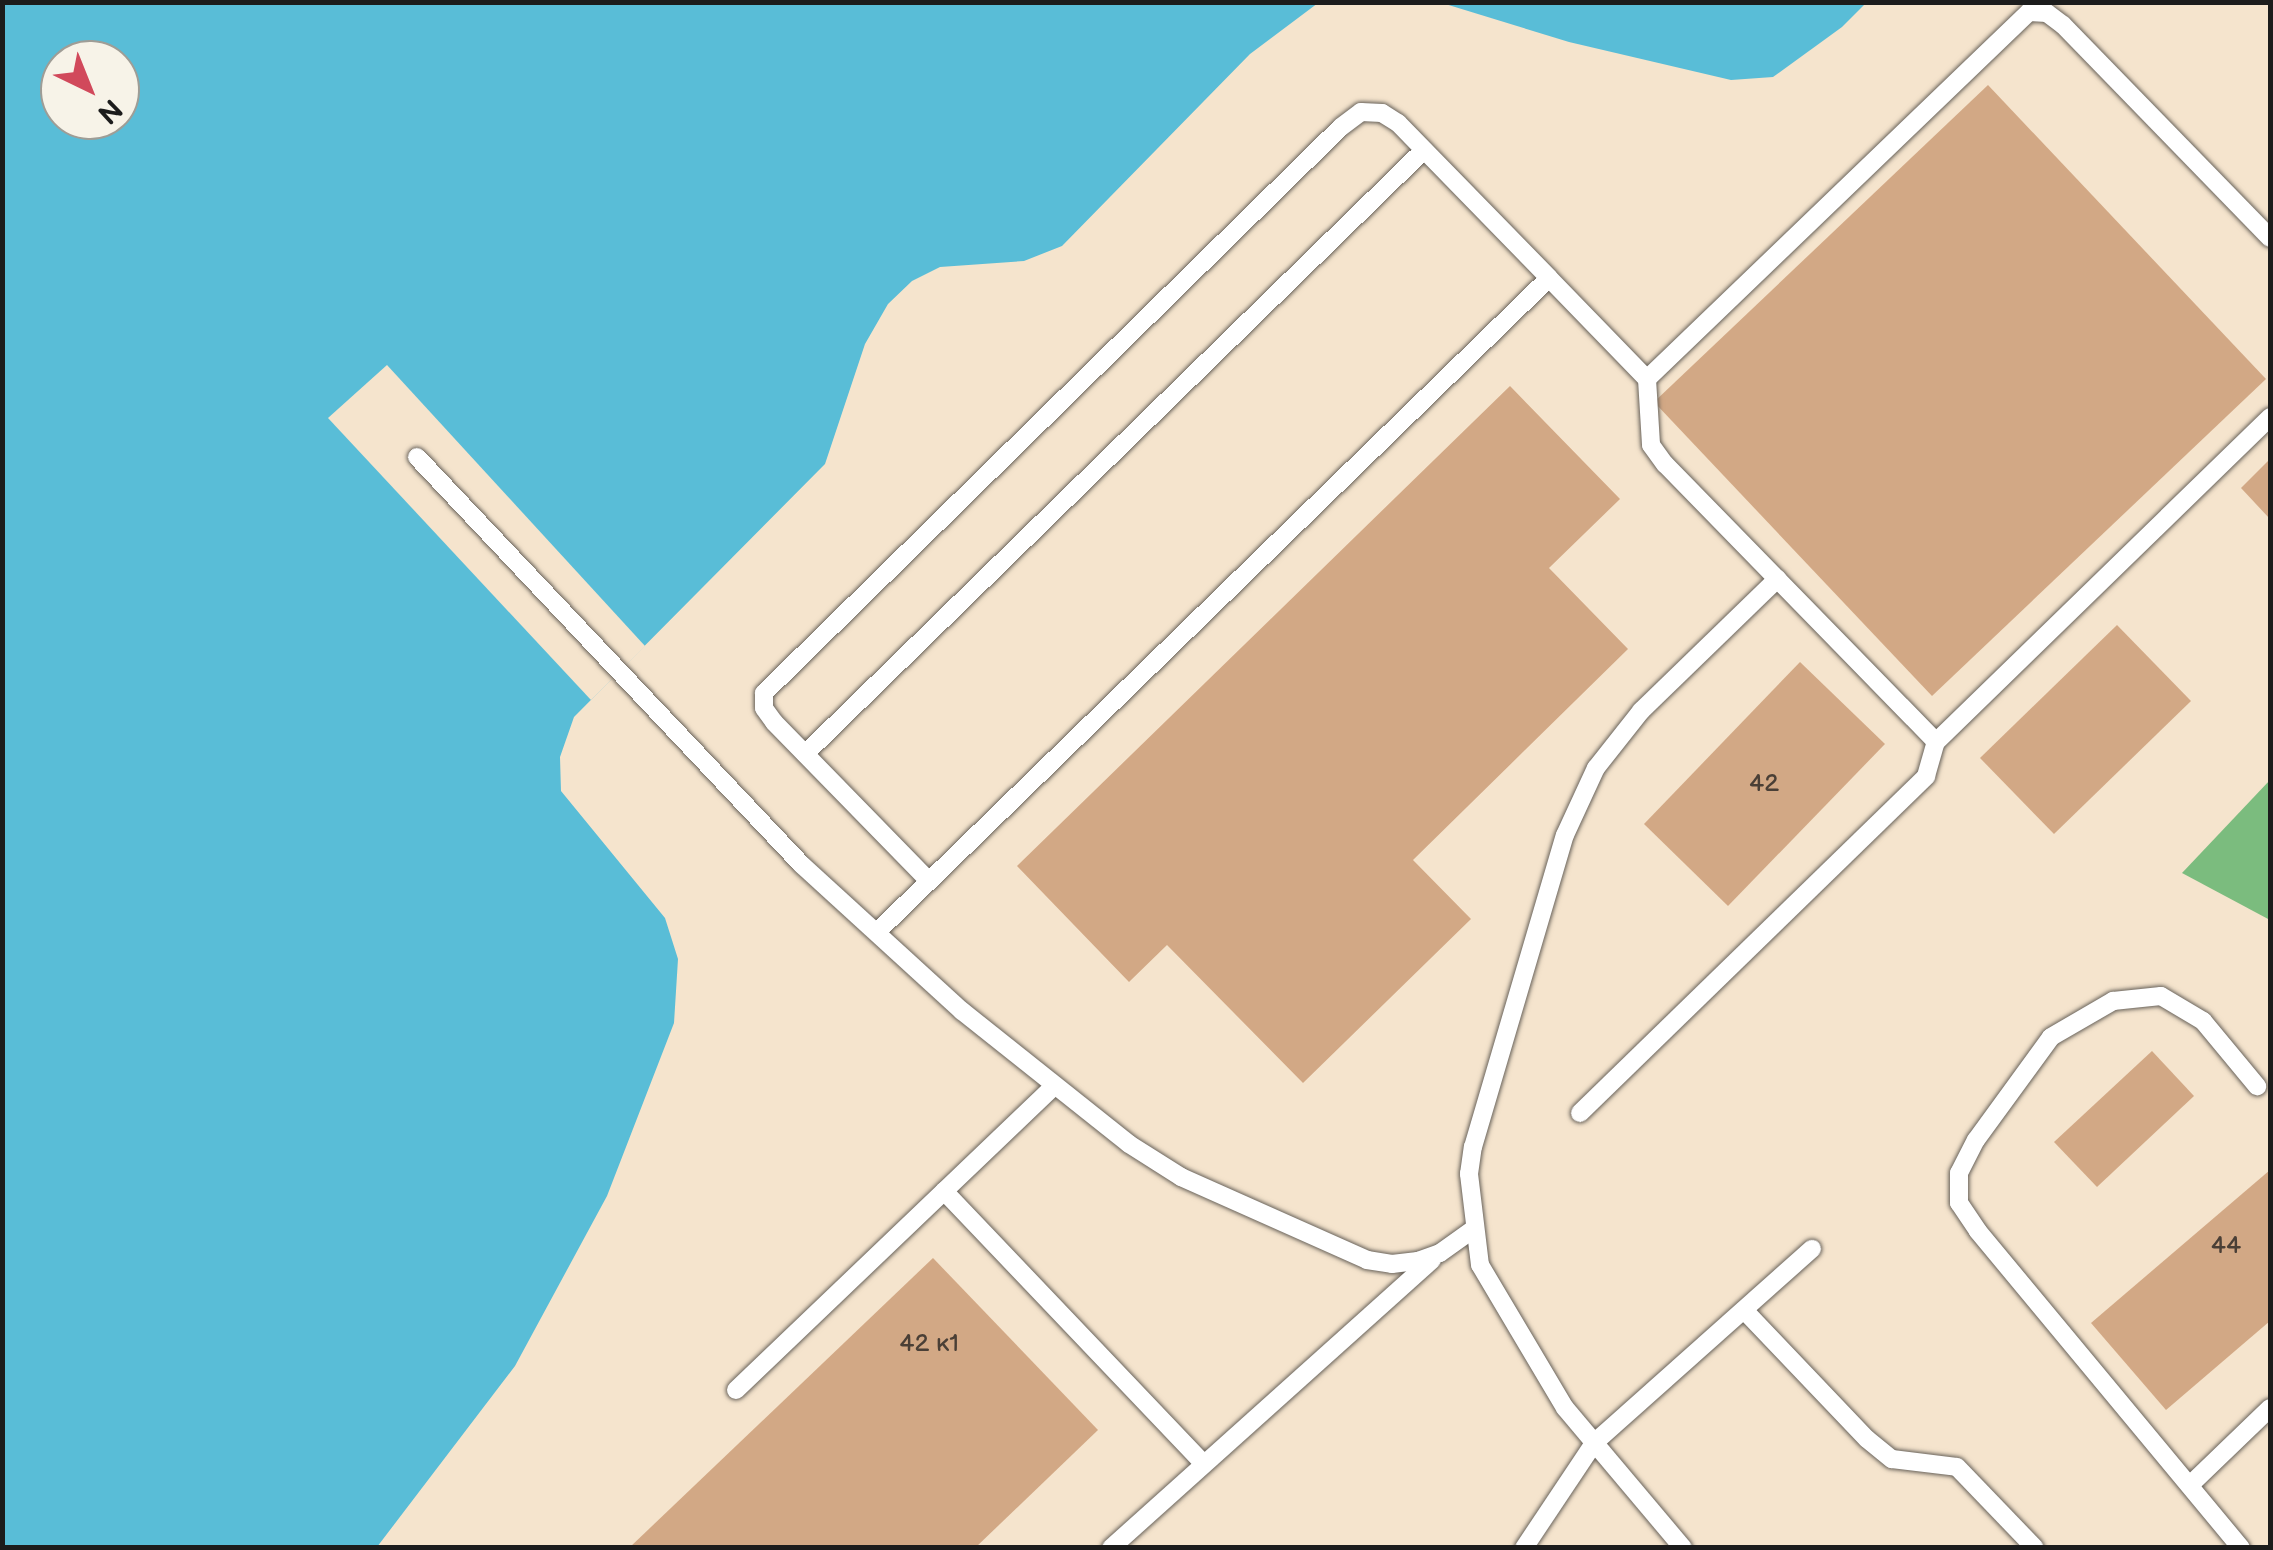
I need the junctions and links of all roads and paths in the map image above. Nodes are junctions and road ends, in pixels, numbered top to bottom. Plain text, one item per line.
1 (1424, 150) junction
2 (2270, 238) edge
3 (1549, 278) junction
4 (1647, 379) junction
5 (2270, 416) edge
6 (416, 458) dead end
7 (1776, 579) junction
8 (1936, 742) junction
9 (805, 754) junction
10 (930, 881) junction
11 (878, 931) junction
12 (1054, 1086) junction
13 (2257, 1086) dead end
14 (1580, 1113) dead end
15 (944, 1191) junction
16 (1475, 1228) junction
17 (1812, 1249) dead end
18 (1440, 1253) junction
19 (1744, 1310) junction
20 (736, 1390) dead end
21 (2270, 1408) edge
22 (1594, 1443) junction
23 (1202, 1462) junction
24 (2190, 1486) junction
25 (1111, 1548) edge
26 (1524, 1548) edge
27 (1683, 1548) edge
28 (2035, 1548) edge
29 (2242, 1548) edge

1 - 3 lane
1 - 9 lane
1 - 9 lane
2 - 4 lane
3 - 4 lane
3 - 10 lane
4 - 7 lane
5 - 8 lane
6 - 11 lane
7 - 8 lane
7 - 16 lane
8 - 14 lane
9 - 10 lane
10 - 11 lane
11 - 12 lane
12 - 15 lane
12 - 18 lane
13 - 24 lane
15 - 20 lane
15 - 23 lane
16 - 18 lane
16 - 22 lane
17 - 19 lane
18 - 23 lane
19 - 22 lane
19 - 28 lane
21 - 24 lane
22 - 26 lane
22 - 27 lane
23 - 25 lane
24 - 29 lane

